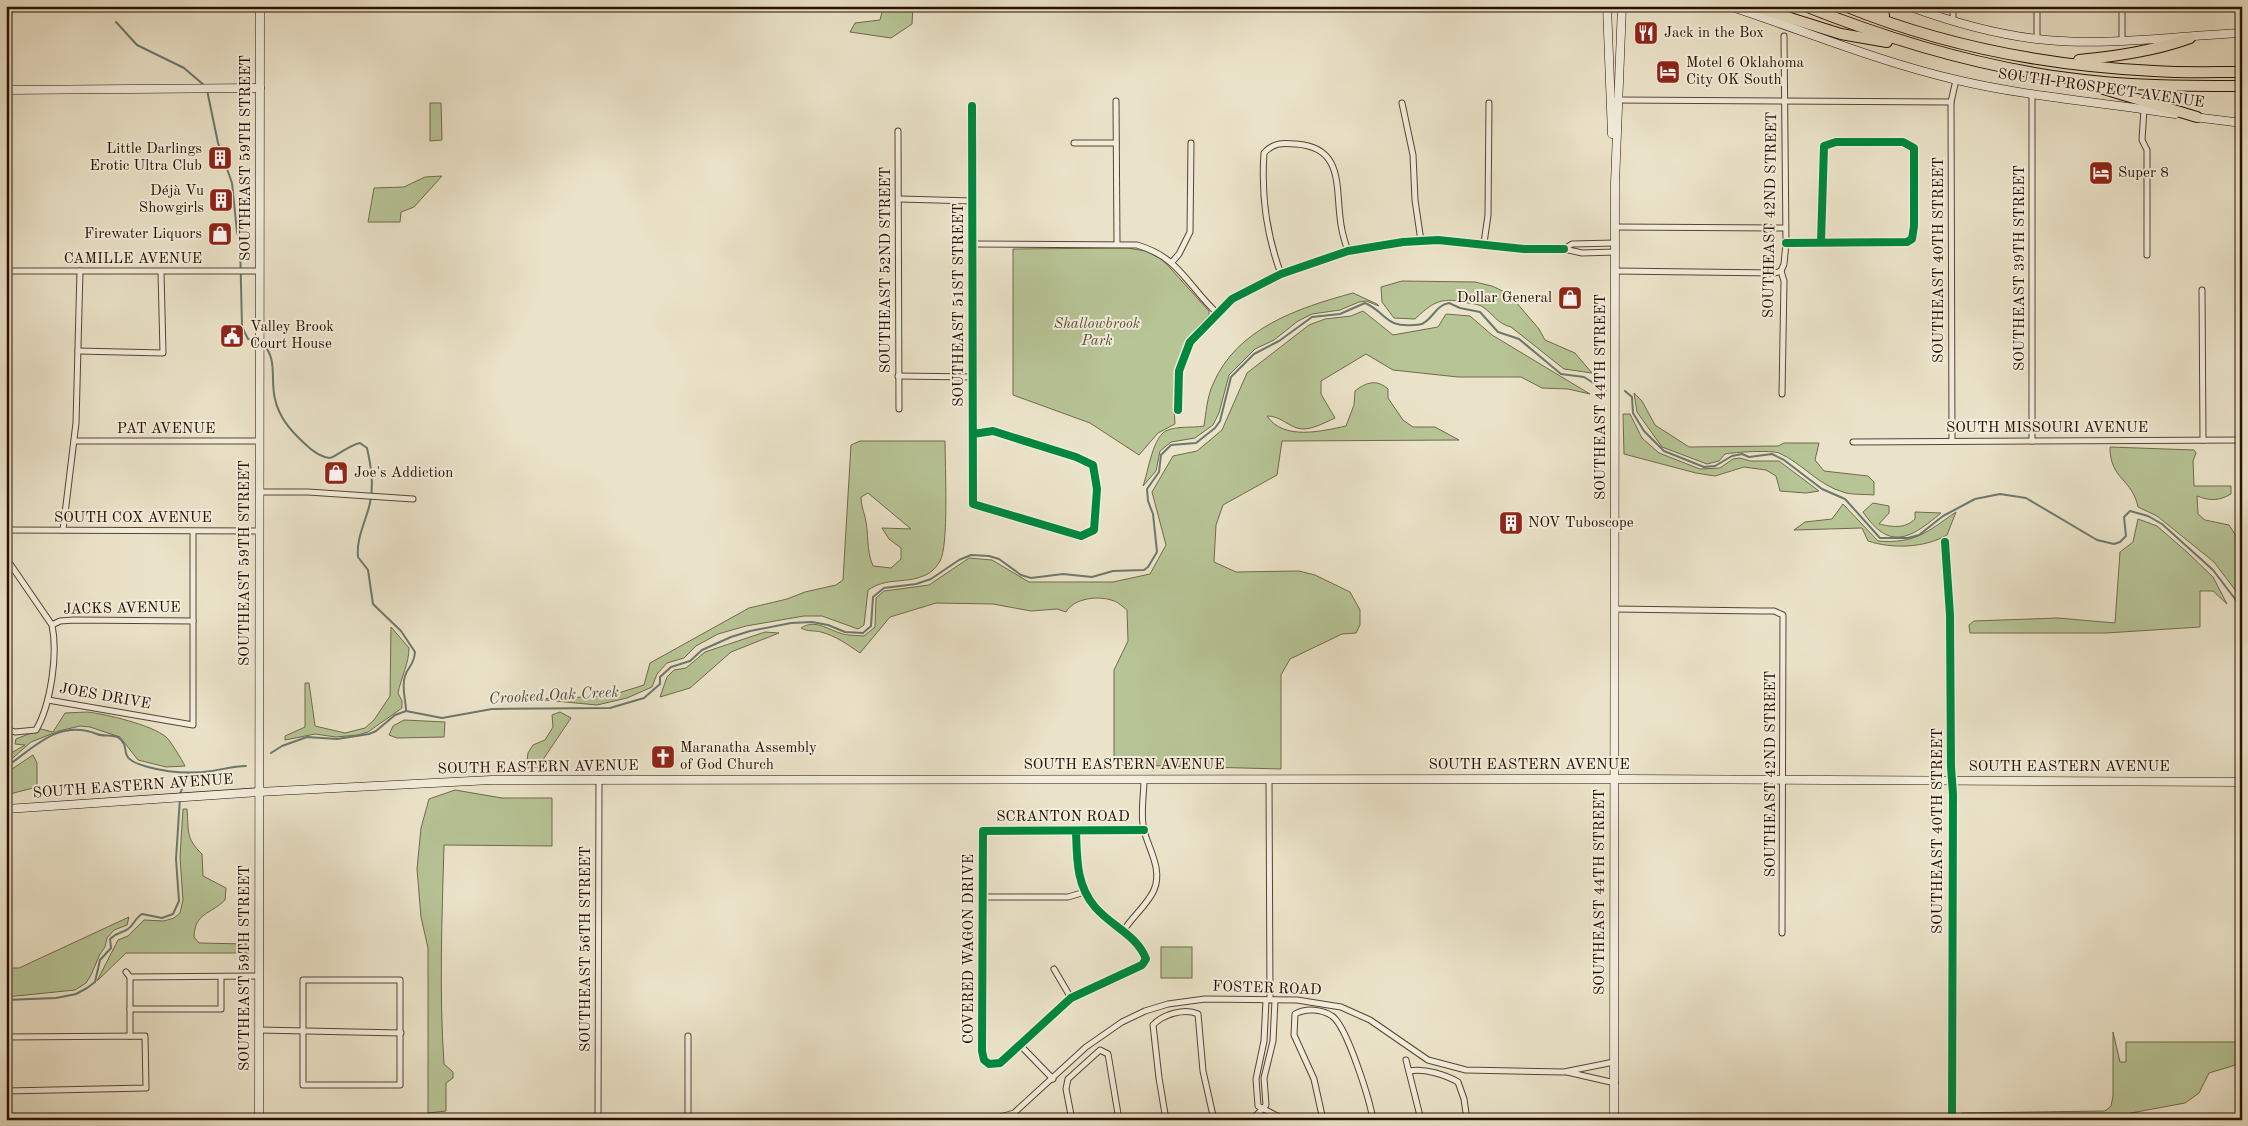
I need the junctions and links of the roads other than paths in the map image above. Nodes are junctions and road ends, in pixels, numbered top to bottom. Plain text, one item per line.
1 (260, 6) edge
2 (1607, 6) edge
3 (1622, 6) edge
4 (1729, 6) edge
5 (1752, 6) edge
6 (1805, 6) edge
7 (1845, 6) edge
8 (1868, 6) edge
9 (1908, 6) edge
10 (1953, 6) edge
11 (2037, 6) edge
12 (2122, 6) edge
13 (1953, 20) junction
14 (1912, 29) junction
15 (2242, 33) edge
16 (1784, 36) dead end
17 (2190, 38) junction
18 (2037, 39) junction
19 (2122, 41) junction
20 (1925, 49) junction
21 (2061, 62) junction
22 (2242, 72) edge
23 (2069, 79) junction
24 (1956, 80) junction
25 (2242, 86) edge
26 (260, 88) junction
27 (6, 90) edge
28 (2032, 96) junction
29 (1615, 100) junction
30 (1116, 102) dead end
31 (1785, 102) junction
32 (1951, 102) junction
33 (1402, 103) dead end
34 (1489, 104) dead end
35 (972, 106) dead end
36 (2144, 109) junction
37 (2196, 118) junction
38 (2242, 123) edge
39 (898, 131) dead end
40 (1074, 143) dead end
41 (1116, 143) junction
42 (1191, 143) dead end
43 (900, 199) junction
44 (973, 201) junction
45 (1615, 227) junction
46 (1785, 228) junction
47 (1420, 241) junction
48 (1821, 242) junction
49 (1484, 243) junction
50 (1615, 243) junction
51 (1786, 243) junction
52 (974, 244) junction
53 (1117, 244) junction
54 (1564, 248) junction
55 (1348, 251) junction
56 (1615, 252) junction
57 (2147, 256) dead end
58 (1172, 262) junction
59 (6, 271) edge
60 (80, 271) junction
61 (259, 271) junction
62 (1781, 271) junction
63 (161, 272) junction
64 (1615, 272) junction
65 (1281, 274) junction
66 (2202, 290) dead end
67 (1217, 313) junction
68 (78, 352) junction
69 (898, 376) junction
70 (972, 377) junction
71 (1782, 394) dead end
72 (899, 408) dead end
73 (1178, 410) dead end
74 (973, 434) junction
75 (2203, 440) junction
76 (2242, 440) edge
77 (74, 441) junction
78 (259, 441) junction
79 (1952, 441) junction
80 (2032, 441) junction
81 (1853, 442) dead end
82 (259, 492) junction
83 (413, 499) dead end
84 (6, 530) edge
85 (63, 530) junction
86 (259, 530) junction
87 (193, 532) junction
88 (1945, 542) dead end
89 (6, 558) edge
90 (1615, 609) junction
91 (193, 621) junction
92 (52, 625) junction
93 (48, 700) junction
94 (6, 729) edge
95 (599, 779) junction
96 (1144, 779) junction
97 (1270, 779) junction
98 (1614, 779) junction
99 (1783, 780) junction
100 (1952, 780) junction
101 (2242, 782) edge
102 (258, 792) junction
103 (6, 809) edge
104 (1144, 830) junction
105 (983, 831) joint
106 (1076, 831) junction
107 (1085, 892) junction
108 (982, 897) junction
109 (1124, 930) junction
110 (1782, 933) dead end
111 (1054, 969) dead end
112 (126, 972) dead end
113 (259, 976) junction
114 (130, 977) junction
115 (221, 977) junction
116 (1071, 998) junction
117 (1270, 1000) junction
118 (130, 1009) junction
119 (258, 1030) junction
120 (303, 1030) junction
121 (401, 1034) junction
122 (130, 1036) junction
123 (688, 1036) dead end
124 (6, 1037) edge
125 (1020, 1045) junction
126 (1406, 1060) dead end
127 (1614, 1062) junction
128 (1410, 1071) junction
129 (1564, 1072) junction
130 (1053, 1079) junction
131 (1614, 1083) junction
132 (6, 1091) edge
133 (1262, 1109) junction
134 (259, 1120) edge
135 (598, 1120) edge
136 (688, 1120) edge
137 (990, 1120) edge
138 (1072, 1120) edge
139 (1119, 1120) edge
140 (1166, 1120) edge
141 (1214, 1120) edge
142 (1252, 1120) edge
143 (1285, 1120) edge
144 (1323, 1120) edge
145 (1374, 1120) edge
146 (1421, 1120) edge
147 (1467, 1120) edge
148 (1614, 1120) edge
149 (1952, 1120) edge

1 - 26 main road, SOUTHEAST 59TH STREET
2 - 29 main road, SOUTHEAST 44TH STREET
3 - 29 main road, SOUTHEAST 44TH STREET
4 - 24 main road, SOUTH PROSPECT AVENUE
5 - 20 highway
6 - 20 highway
7 - 14 highway
8 - 14 highway
9 - 13 main road
10 - 13 street
11 - 18 street
12 - 19 street
13 - 18 main road
14 - 21 highway
15 - 17 main road
16 - 31 street, SOUTHEAST 42ND STREET
17 - 19 main road
17 - 21 highway
18 - 19 main road
20 - 23 highway
21 - 22 highway
23 - 25 highway
23 - 37 highway
24 - 28 main road, SOUTH PROSPECT AVENUE
24 - 32 street, SOUTHEAST 40TH STREET
26 - 27 main road
26 - 61 main road, SOUTHEAST 59TH STREET
28 - 36 main road, SOUTH PROSPECT AVENUE
28 - 80 street, SOUTHEAST 39TH STREET
29 - 31 street
29 - 45 main road, SOUTHEAST 44TH STREET
30 - 41 street
31 - 32 street
31 - 46 street, SOUTHEAST 42ND STREET
32 - 79 street, SOUTHEAST 40TH STREET
33 - 47 street
34 - 49 street
35 - 44 street, SOUTHEAST 51ST STREET
36 - 37 main road, SOUTH PROSPECT AVENUE
36 - 57 street
37 - 38 main road, SOUTH PROSPECT AVENUE
39 - 43 street, SOUTHEAST 52ND STREET
40 - 41 street
41 - 53 street
42 - 58 street
43 - 44 street
43 - 69 street, SOUTHEAST 52ND STREET
44 - 52 street, SOUTHEAST 51ST STREET
45 - 46 street
45 - 50 main road, SOUTHEAST 44TH STREET
46 - 51 street, SOUTHEAST 42ND STREET
47 - 49 street
47 - 55 street
48 - 48 street
48 - 51 street
49 - 54 street
50 - 54 street
50 - 56 main road, SOUTHEAST 44TH STREET
51 - 62 street, SOUTHEAST 42ND STREET
52 - 53 street
52 - 70 street, SOUTHEAST 51ST STREET
53 - 58 street
54 - 56 street
55 - 65 street
55 - 65 street
56 - 64 main road, SOUTHEAST 44TH STREET
58 - 67 street
59 - 60 street, CAMILLE AVENUE
60 - 63 street, CAMILLE AVENUE
60 - 68 street
61 - 63 street, CAMILLE AVENUE
61 - 78 main road, SOUTHEAST 59TH STREET
62 - 64 street
62 - 71 street, SOUTHEAST 42ND STREET
63 - 68 street
64 - 90 main road, SOUTHEAST 44TH STREET
65 - 67 street
66 - 75 street
67 - 73 street
68 - 77 street
69 - 70 street
69 - 72 street, SOUTHEAST 52ND STREET
70 - 74 street, SOUTHEAST 51ST STREET
74 - 74 street, SOUTHEAST 51ST STREET
75 - 76 street, SOUTH MISSOURI AVENUE
75 - 80 street, SOUTH MISSOURI AVENUE
77 - 78 street, PAT AVENUE
77 - 85 street
78 - 82 main road, SOUTHEAST 59TH STREET
79 - 80 street, SOUTH MISSOURI AVENUE
79 - 81 street, SOUTH MISSOURI AVENUE
82 - 83 street
82 - 86 main road, SOUTHEAST 59TH STREET
84 - 85 street, SOUTH COX AVENUE
85 - 87 street, SOUTH COX AVENUE
86 - 87 street, SOUTH COX AVENUE
86 - 102 main road, SOUTHEAST 59TH STREET
87 - 91 street
88 - 100 street, SOUTHEAST 40TH STREET
89 - 92 street
90 - 98 main road, SOUTHEAST 44TH STREET
90 - 99 street, SOUTHEAST 42ND STREET
91 - 92 street, JACKS AVENUE
91 - 93 street, JOES DRIVE
92 - 93 street, JOES DRIVE
93 - 94 street
95 - 96 main road, SOUTH EASTERN AVENUE
95 - 102 main road, SOUTH EASTERN AVENUE
95 - 135 street, SOUTHEAST 56TH STREET
96 - 97 main road, SOUTH EASTERN AVENUE
96 - 104 street
97 - 98 main road, SOUTH EASTERN AVENUE
97 - 117 street
98 - 99 main road, SOUTH EASTERN AVENUE
98 - 127 main road, SOUTHEAST 44TH STREET
99 - 100 main road, SOUTH EASTERN AVENUE
99 - 110 street, SOUTHEAST 42ND STREET
100 - 101 main road, SOUTH EASTERN AVENUE
100 - 149 street, SOUTHEAST 40TH STREET
102 - 103 main road, SOUTH EASTERN AVENUE
102 - 113 main road, SOUTHEAST 59TH STREET
104 - 106 street, SCRANTON ROAD
104 - 109 street
105 - 106 street, SCRANTON ROAD
105 - 108 street, COVERED WAGON DRIVE
106 - 107 street
107 - 108 street
107 - 109 street
108 - 125 street, COVERED WAGON DRIVE
109 - 116 street
111 - 116 street
112 - 114 street
113 - 115 street
113 - 119 main road, SOUTHEAST 59TH STREET
114 - 115 street
114 - 118 street
115 - 118 street
116 - 125 street
117 - 129 street, FOSTER ROAD
117 - 130 street, FOSTER ROAD
117 - 133 street
117 - 133 street
118 - 122 street
119 - 120 street
119 - 134 main road, SOUTHEAST 59TH STREET
120 - 121 street
120 - 121 street
120 - 121 street
122 - 124 street
122 - 132 street
123 - 136 street
125 - 130 street
126 - 128 street
127 - 129 street, FOSTER ROAD
127 - 131 main road, SOUTHEAST 44TH STREET
128 - 146 street
128 - 147 street
129 - 131 street, FOSTER ROAD
130 - 137 street, FOSTER ROAD
131 - 148 main road, SOUTHEAST 44TH STREET
133 - 142 street
133 - 143 street
138 - 139 street
140 - 141 street
144 - 145 street

